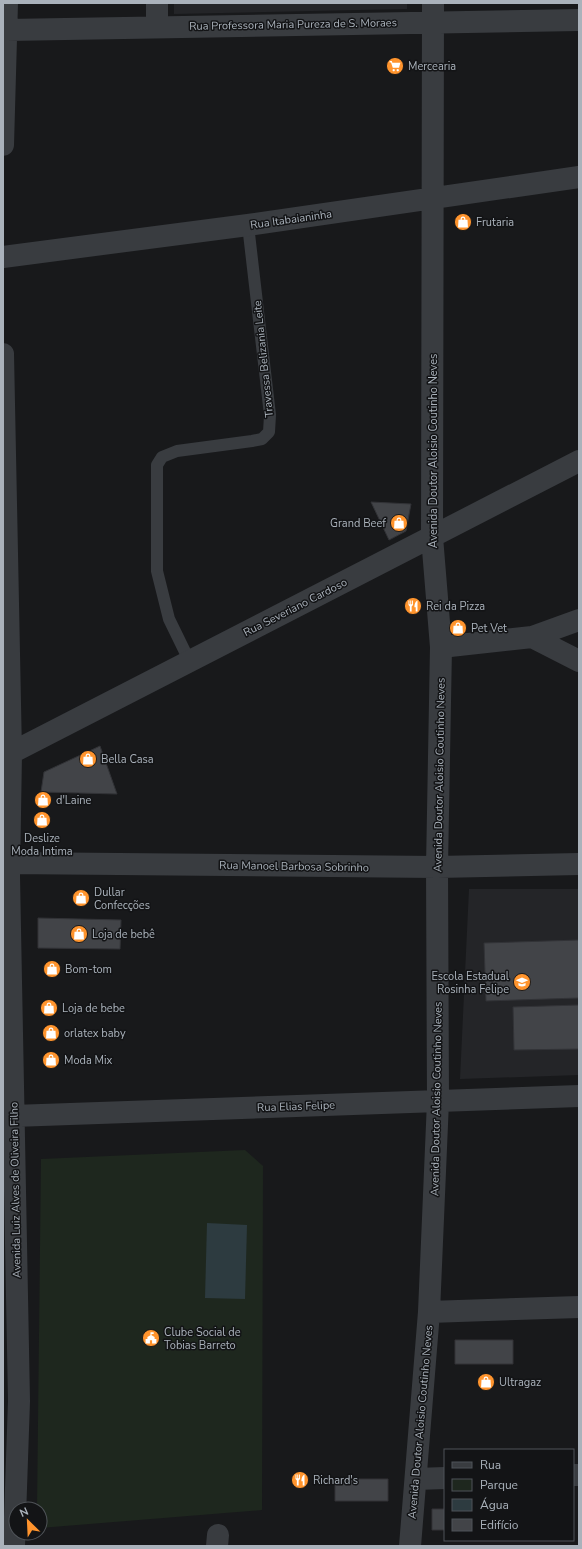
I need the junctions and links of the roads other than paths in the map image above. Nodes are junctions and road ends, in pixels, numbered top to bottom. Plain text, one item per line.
1 (7, 3) edge
2 (157, 3) edge
3 (433, 13) edge
4 (579, 20) edge
5 (157, 26) junction
6 (7, 30) junction
7 (3, 145) edge
8 (579, 177) edge
9 (432, 198) junction
10 (248, 225) junction
11 (3, 257) edge
12 (3, 354) edge
13 (579, 460) edge
14 (432, 537) junction
15 (579, 620) edge
16 (532, 637) junction
17 (441, 647) junction
18 (579, 661) edge
19 (190, 662) junction
20 (11, 753) junction
21 (579, 864) edge
22 (437, 868) junction
23 (7, 874) edge
24 (579, 1096) edge
25 (438, 1101) junction
26 (13, 1116) junction
27 (579, 1307) edge
28 (429, 1312) junction
29 (444, 1478) edge
30 (416, 1479) junction
31 (14, 1546) edge
32 (410, 1546) edge

1 - 6 street
2 - 5 street
3 - 4 street, Rua Professora Maria Pureza de S. Moraes
3 - 5 street, Rua Professora Maria Pureza de S. Moraes
3 - 9 street, Avenida Doutor Aloisio Coutinho Neves
5 - 6 street, Rua Professora Maria Pureza de S. Moraes
6 - 7 street
8 - 9 street, Rua Itabaianinha
9 - 10 street, Rua Itabaianinha
9 - 14 street, Avenida Doutor Aloisio Coutinho Neves
10 - 11 street, Rua Itabaianinha
10 - 19 lane, Travessa Belizania Leite
12 - 20 street, Avenida Luiz Alves de Oliveira Filho
13 - 14 street, Rua Severiano Cardoso
14 - 17 street, Avenida Doutor Aloisio Coutinho Neves
14 - 19 street, Rua Severiano Cardoso
15 - 16 street
16 - 17 street
16 - 18 street
17 - 22 street, Avenida Doutor Aloisio Coutinho Neves
19 - 20 street, Rua Severiano Cardoso
20 - 23 street, Avenida Luiz Alves de Oliveira Filho
21 - 22 street, Rua Manoel Barbosa Sobrinho
22 - 23 street, Rua Manoel Barbosa Sobrinho
22 - 25 street, Avenida Doutor Aloisio Coutinho Neves
23 - 26 street, Avenida Luiz Alves de Oliveira Filho
24 - 25 street, Rua Elias Felipe
25 - 26 street, Rua Elias Felipe
25 - 28 street, Avenida Doutor Aloisio Coutinho Neves
26 - 31 street, Avenida Luiz Alves de Oliveira Filho
27 - 28 street
28 - 30 street, Avenida Doutor Aloisio Coutinho Neves
29 - 30 street
30 - 32 street, Avenida Doutor Aloisio Coutinho Neves

